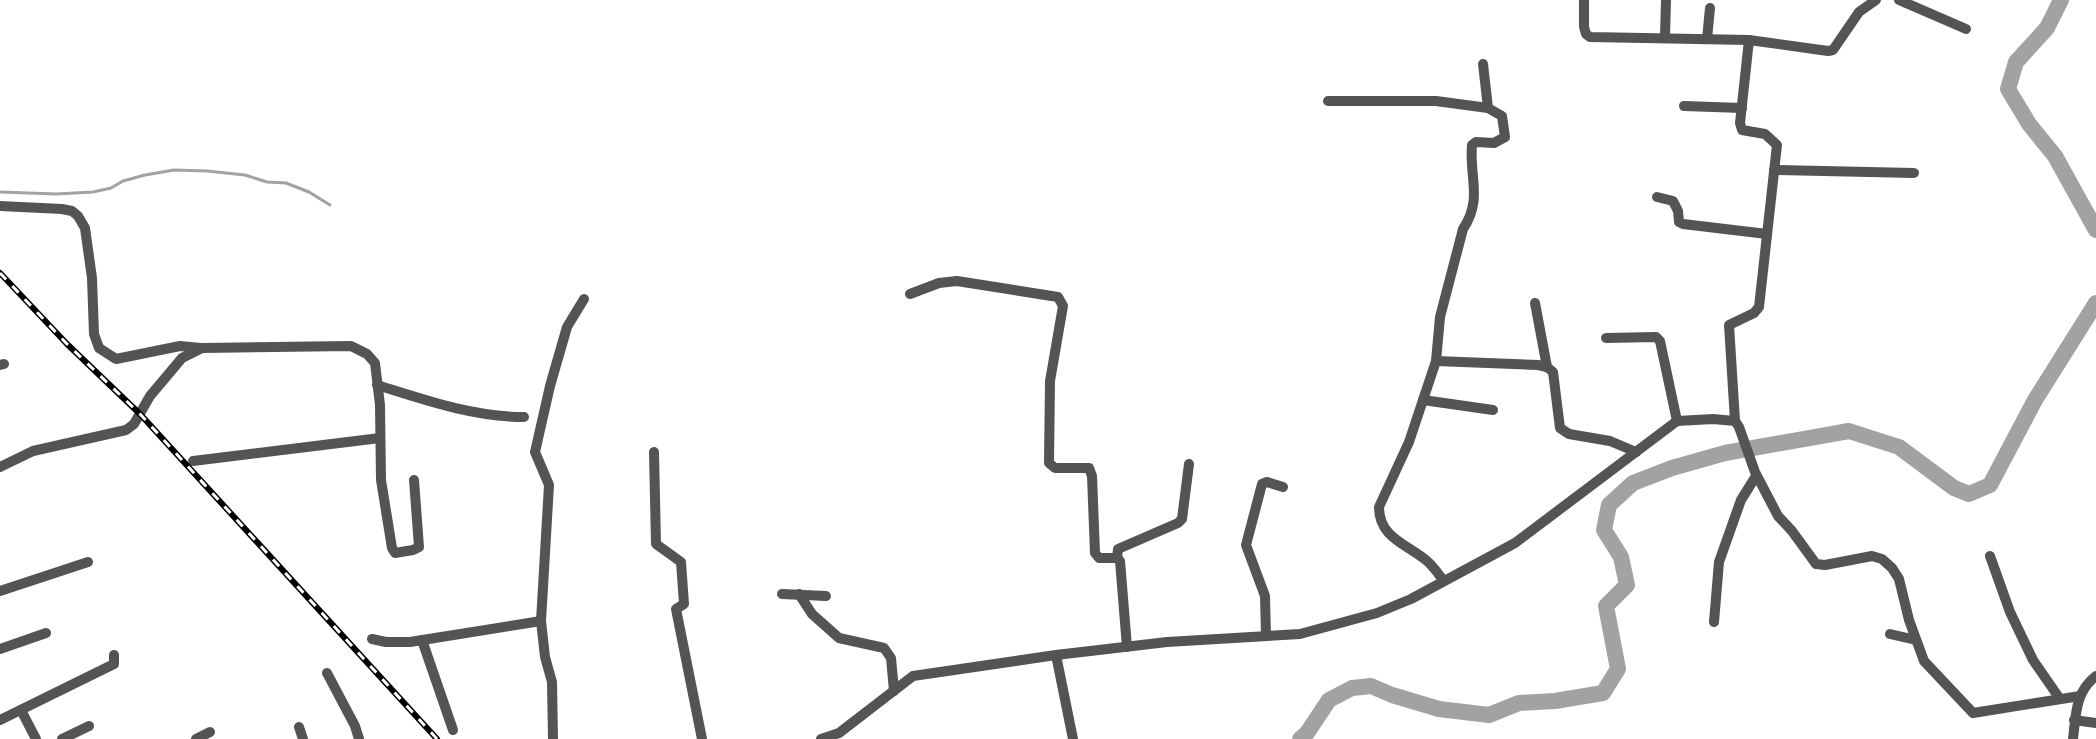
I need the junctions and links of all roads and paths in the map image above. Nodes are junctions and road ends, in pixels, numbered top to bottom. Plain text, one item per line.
1 (1584, 0) edge
2 (1666, 0) edge
3 (1876, 0) edge
4 (1899, 0) edge
5 (1710, 8) dead end
6 (1966, 29) dead end
7 (1665, 37) junction
8 (1707, 39) junction
9 (1749, 40) junction
10 (1483, 64) dead end
11 (1328, 101) dead end
12 (1684, 106) dead end
13 (1488, 108) junction
14 (1742, 108) junction
15 (1774, 170) junction
16 (1914, 173) dead end
17 (1657, 197) dead end
18 (0, 206) edge
19 (1767, 234) junction
20 (910, 294) dead end
21 (584, 299) dead end
22 (1535, 303) dead end
23 (1606, 338) dead end
24 (202, 348) junction
25 (1436, 361) junction
26 (1547, 367) junction
27 (377, 385) junction
28 (1423, 400) junction
29 (1493, 410) dead end
30 (524, 417) dead end
31 (1677, 421) junction
32 (1737, 424) junction
33 (380, 438) junction
34 (654, 452) dead end
35 (1636, 452) junction
36 (193, 461) dead end
37 (1189, 464) dead end
38 (0, 467) edge
39 (1756, 474) junction
40 (414, 480) dead end
41 (1283, 487) dead end
42 (1990, 556) dead end
43 (1117, 558) junction
44 (88, 562) dead end
45 (1444, 581) junction
46 (0, 591) edge
47 (782, 594) dead end
48 (799, 594) junction
49 (826, 596) dead end
50 (541, 621) junction
51 (1714, 622) dead end
52 (46, 633) dead end
53 (1890, 634) dead end
54 (1266, 636) junction
55 (372, 639) dead end
56 (422, 640) junction
57 (1916, 640) junction
58 (1127, 647) junction
59 (0, 649) edge
60 (114, 655) dead end
61 (1056, 655) junction
62 (327, 673) dead end
63 (2096, 676) edge
64 (894, 691) junction
65 (2080, 696) junction
66 (2060, 699) junction
67 (21, 710) junction
68 (0, 720) edge
69 (2074, 720) junction
70 (2096, 723) edge
71 (89, 726) dead end
72 (299, 727) dead end
73 (453, 730) dead end
74 (210, 732) dead end
75 (36, 739) edge
76 (62, 739) edge
77 (196, 739) edge
78 (303, 739) edge
79 (359, 739) edge
80 (553, 739) edge
81 (702, 739) edge
82 (821, 739) edge
83 (1073, 739) edge
84 (2073, 739) edge

1 - 7 street
2 - 7 street
3 - 9 street
4 - 6 street
5 - 8 street
7 - 8 street
8 - 9 street
9 - 14 street
10 - 13 street
11 - 13 street
12 - 14 street
13 - 25 street
14 - 15 street
15 - 16 street
15 - 19 street
17 - 19 street
18 - 24 street
19 - 32 street
20 - 43 street
21 - 50 street
22 - 26 street
23 - 31 street
24 - 27 street
24 - 38 street
25 - 26 street
25 - 28 street
26 - 35 street
27 - 30 street
27 - 33 street
28 - 29 street
28 - 45 street
31 - 32 street
31 - 35 street
32 - 39 street
33 - 36 street
33 - 40 street
34 - 81 street
35 - 45 street
37 - 43 street
39 - 51 street
39 - 57 street
41 - 54 street
42 - 66 street
43 - 58 street
44 - 46 street
45 - 54 street
47 - 48 street
48 - 49 street
48 - 64 street
50 - 56 street
50 - 80 street
52 - 59 street
53 - 57 street
54 - 58 street
55 - 56 street
56 - 73 street
57 - 66 street
58 - 61 street
60 - 67 street
61 - 64 street
61 - 83 street
62 - 79 street
63 - 65 street
64 - 82 street
65 - 66 street
65 - 69 street
67 - 68 street
67 - 75 street
69 - 70 street
69 - 84 street
71 - 76 street
72 - 78 street
74 - 77 street

